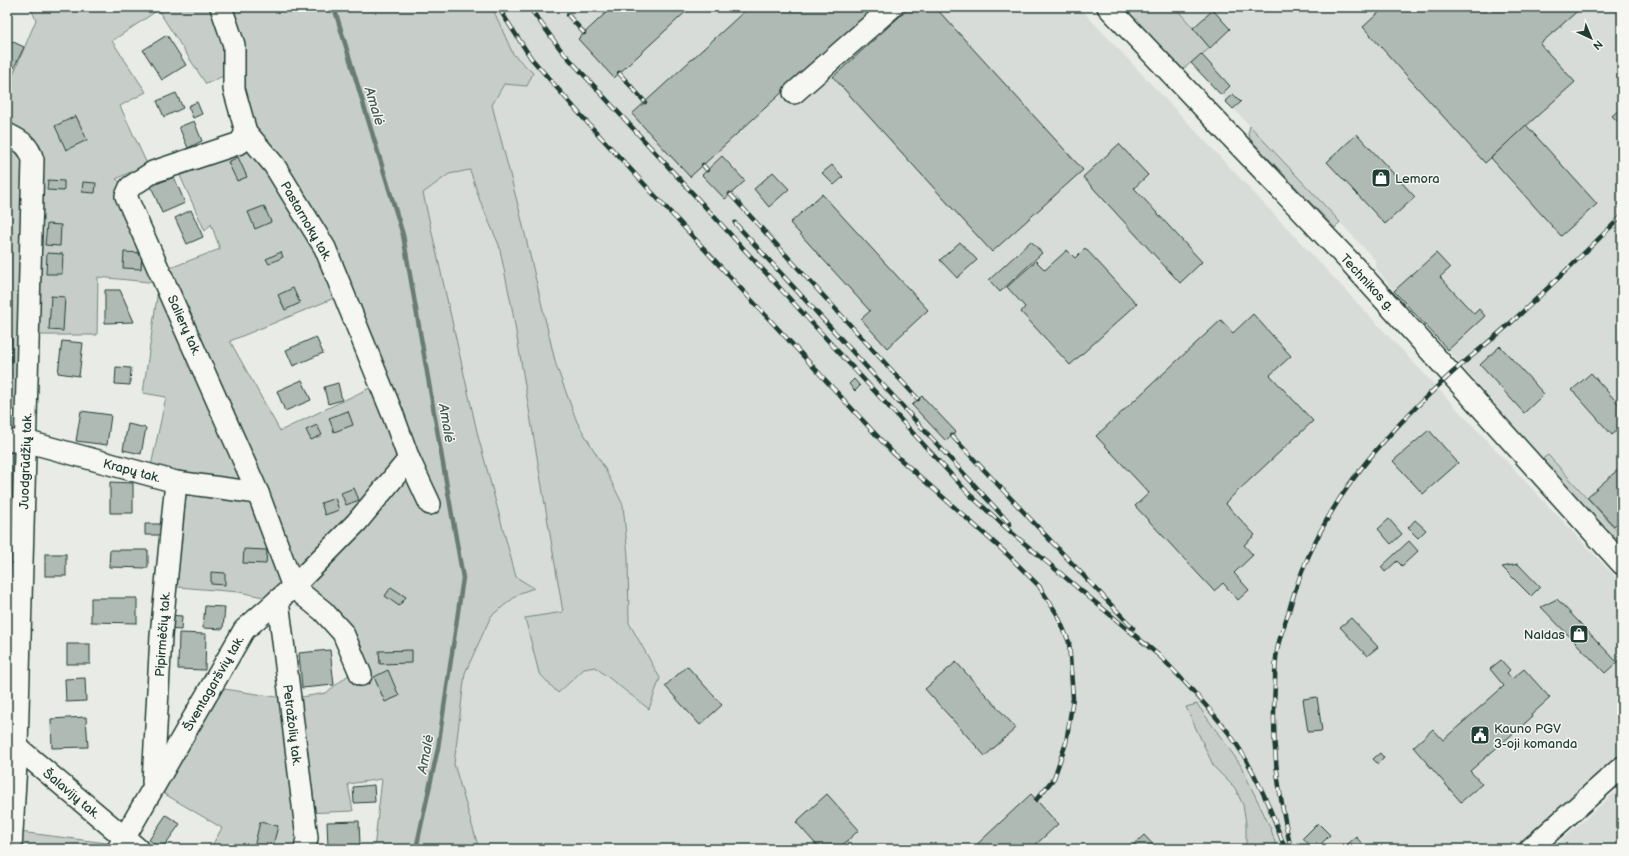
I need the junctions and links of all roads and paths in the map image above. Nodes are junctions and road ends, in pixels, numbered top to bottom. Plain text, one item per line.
1 (221, 7) edge
2 (892, 7) edge
3 (1108, 7) edge
4 (794, 93) dead end
5 (246, 132) junction
6 (7, 134) edge
7 (16, 441) edge
8 (409, 459) junction
9 (176, 482) junction
10 (258, 493) junction
11 (430, 504) dead end
12 (1622, 564) edge
13 (285, 594) junction
14 (361, 675) dead end
15 (12, 742) edge
16 (1622, 767) edge
17 (153, 787) junction
18 (10, 844) edge
19 (127, 845) edge
20 (305, 849) edge
21 (1530, 849) edge

1 - 5 street, Pastarnokų tak.
2 - 4 street
3 - 12 street, Technikos g.
5 - 8 street, Pastarnokų tak.
5 - 10 street, Salierų tak.
6 - 7 street, Juodgrūdžių tak.
7 - 9 street, Krapų tak.
7 - 15 street, Juodgrūdžių tak.
8 - 11 street, Pastarnokų tak.
8 - 13 street, Šventagaršvių tak.
9 - 10 street, Krapų tak.
9 - 17 street, Pipirmėčių tak.
10 - 13 street, Salierų tak.
13 - 14 street
13 - 17 street, Šventagaršvių tak.
13 - 20 street, Petražolių tak.
15 - 18 street, Juodgrūdžių tak.
15 - 19 street, Šalavijų tak.
16 - 21 street
17 - 19 street, Šventagaršvių tak.

